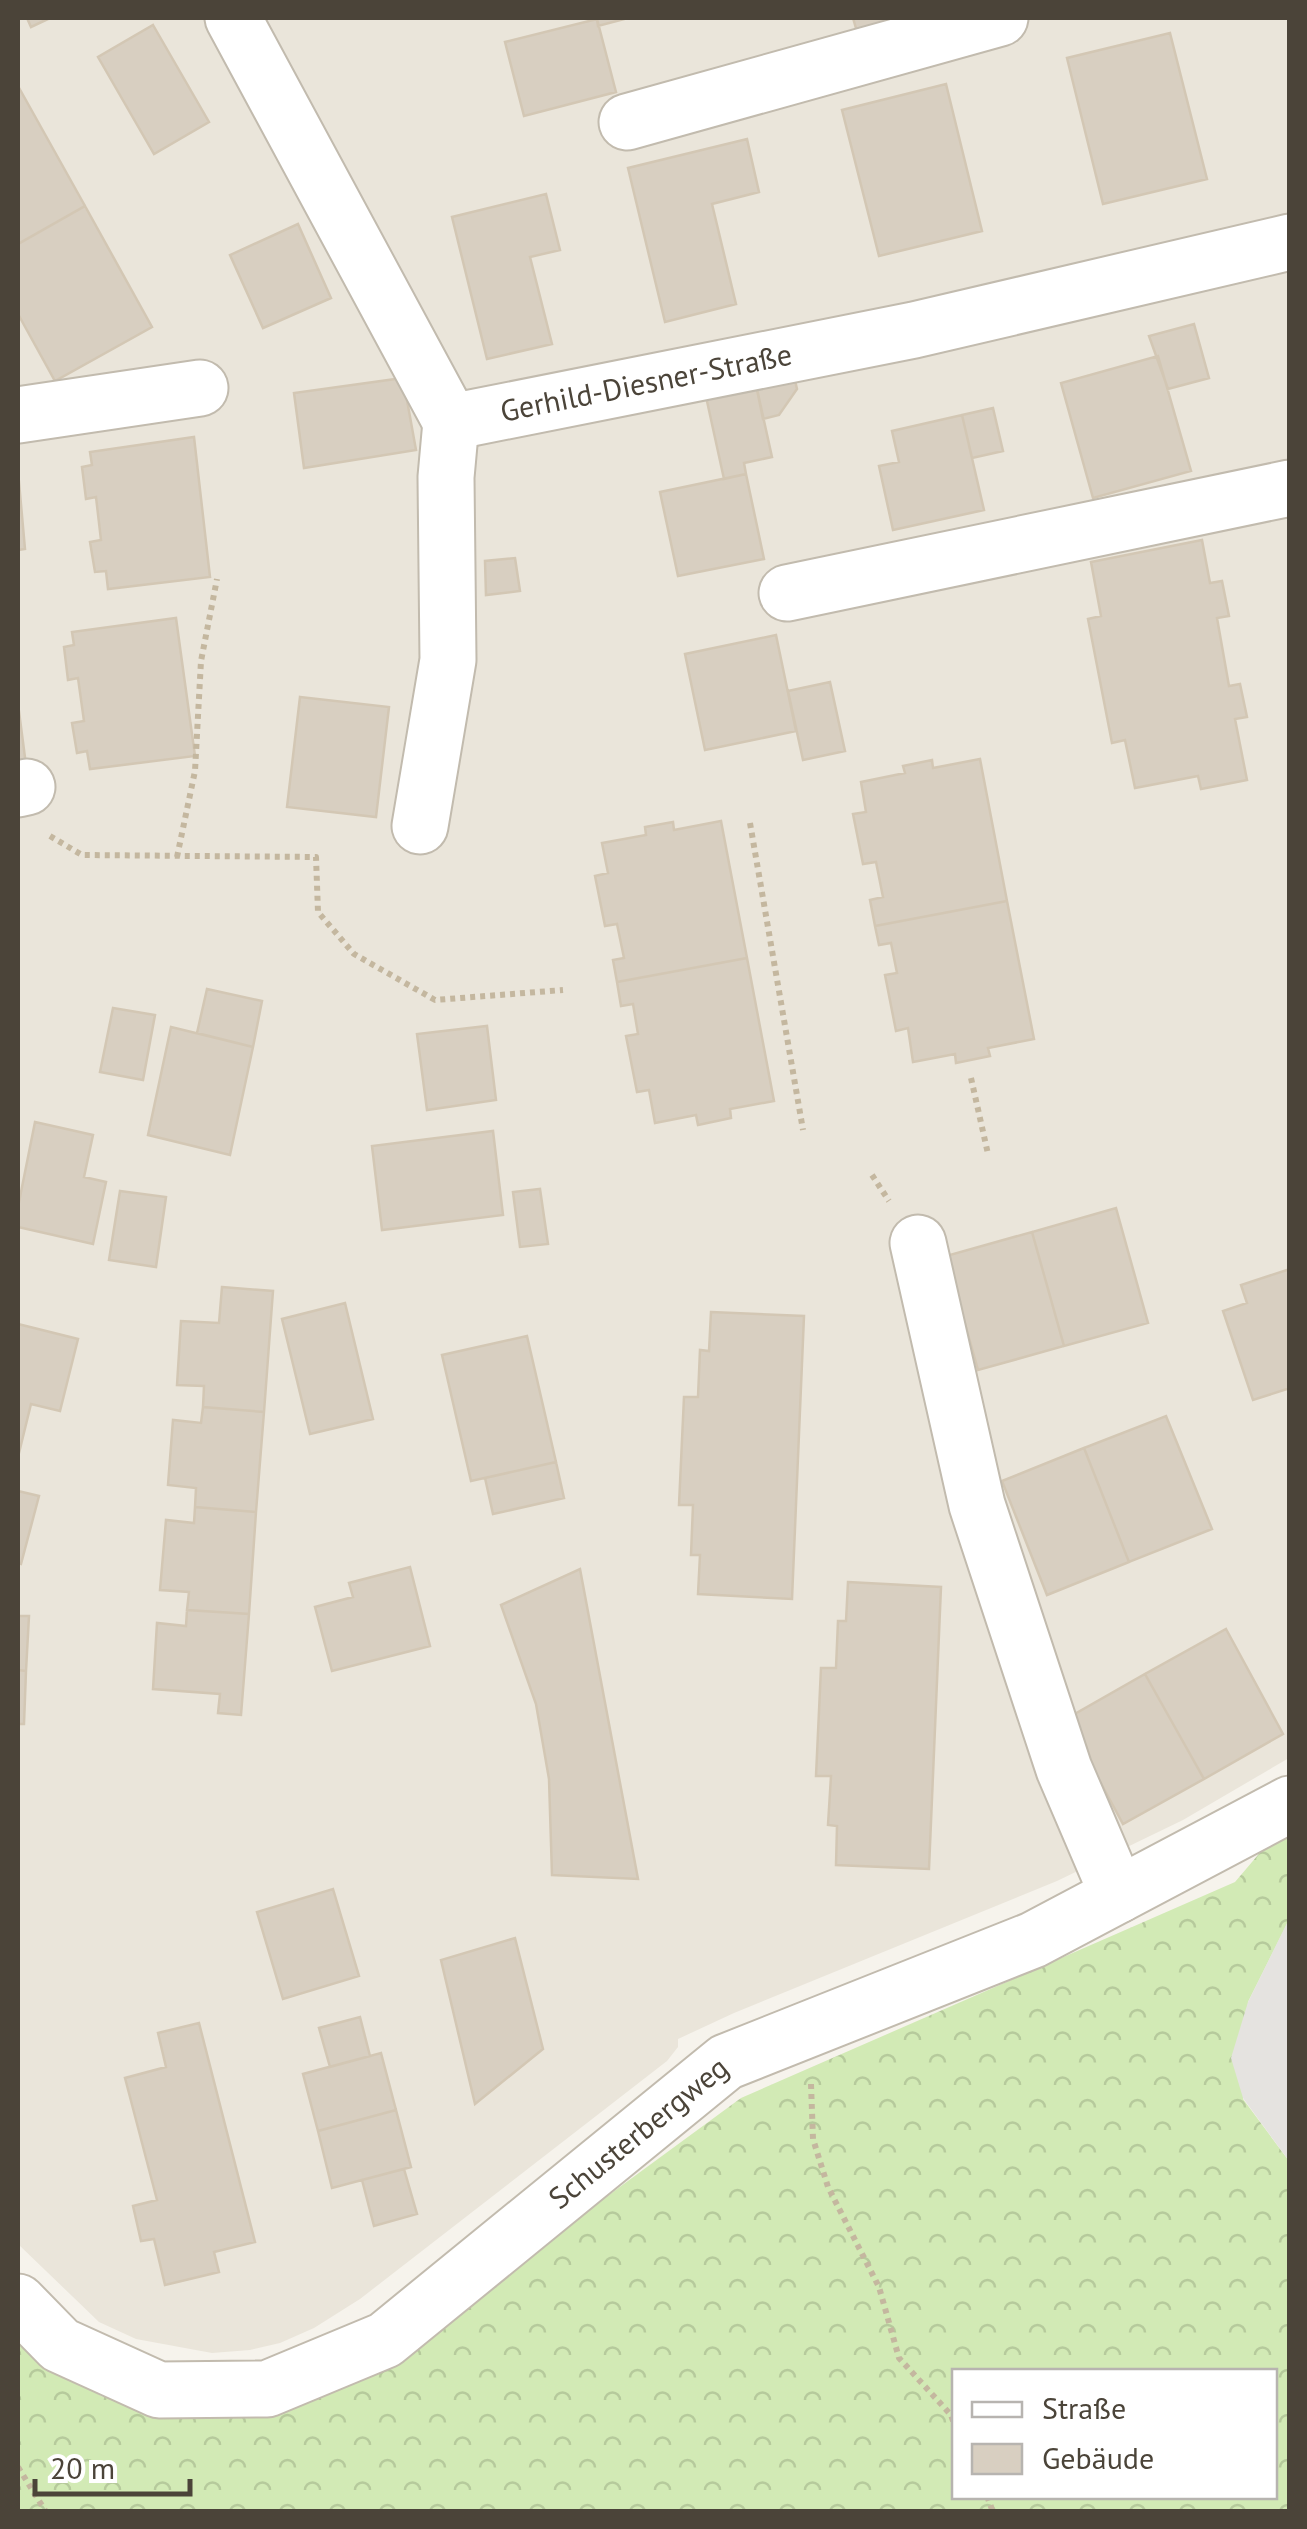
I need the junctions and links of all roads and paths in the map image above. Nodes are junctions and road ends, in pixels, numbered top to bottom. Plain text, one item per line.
1 (233, 18) edge
2 (1000, 18) edge
3 (626, 122) dead end
4 (1290, 242) edge
5 (200, 388) dead end
6 (18, 415) edge
7 (451, 422) junction
8 (1290, 488) edge
9 (217, 579) dead end
10 (786, 592) dead end
11 (22, 788) edge
12 (750, 822) dead end
13 (420, 826) dead end
14 (178, 857) junction
15 (563, 990) dead end
16 (971, 1078) dead end
17 (803, 1130) dead end
18 (988, 1154) dead end
19 (918, 1243) dead end
20 (1290, 1804) edge
21 (1118, 1894) junction
22 (785, 2039) junction
23 (18, 2302) edge
24 (952, 2420) edge
25 (18, 2467) edge
26 (46, 2512) edge

1 - 7 street
2 - 3 street
4 - 7 street, Gerhild-Diesner-Straße
5 - 6 street
7 - 13 street
8 - 10 street
9 - 14 path
11 - 14 path
12 - 17 path
14 - 15 path
16 - 18 path
19 - 21 street
20 - 21 street, Schusterbergweg
21 - 22 street, Schusterbergweg
22 - 23 street, Schusterbergweg
22 - 24 path
25 - 26 path

